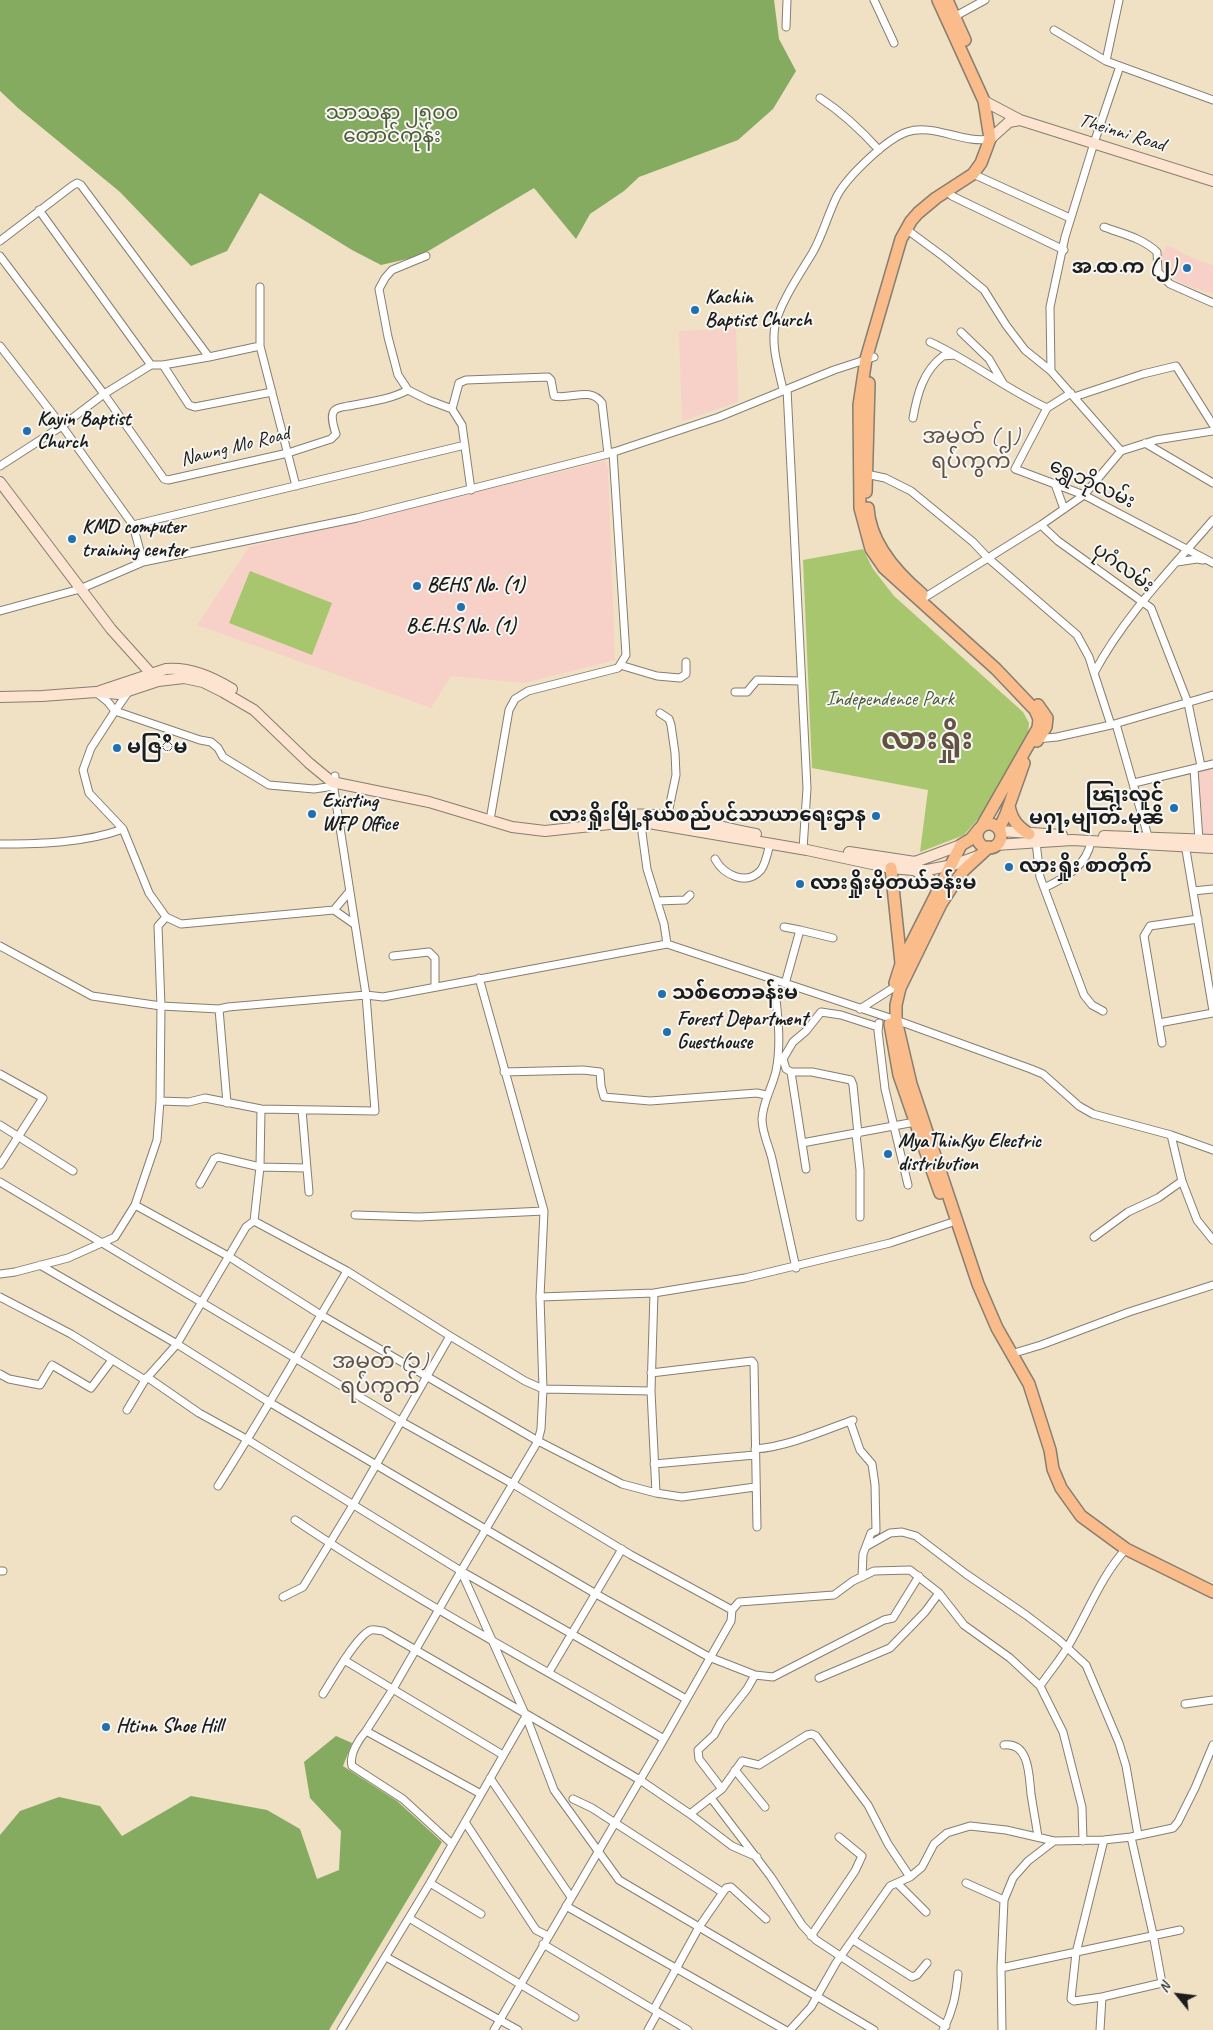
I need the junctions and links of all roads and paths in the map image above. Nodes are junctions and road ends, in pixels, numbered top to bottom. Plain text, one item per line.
1 (787, 0) edge
2 (874, 0) edge
3 (938, 0) edge
4 (947, 0) edge
5 (985, 0) edge
6 (1119, 0) edge
7 (951, 18) junction
8 (786, 27) dead end
9 (1054, 30) dead end
10 (894, 43) dead end
11 (1106, 61) junction
12 (1120, 66) junction
13 (820, 98) dead end
14 (1213, 100) edge
15 (988, 103) junction
16 (1020, 120) junction
17 (992, 138) junction
18 (1094, 143) junction
19 (878, 150) junction
20 (976, 175) junction
21 (1213, 180) edge
22 (950, 193) junction
23 (39, 210) junction
24 (1070, 218) junction
25 (1104, 227) dead end
26 (909, 231) junction
27 (0, 241) edge
28 (1064, 250) junction
29 (0, 256) edge
30 (426, 256) dead end
31 (260, 287) dead end
32 (1213, 303) edge
33 (962, 332) dead end
34 (930, 342) dead end
35 (0, 346) edge
36 (260, 346) junction
37 (958, 355) junction
38 (210, 357) junction
39 (870, 358) junction
40 (151, 365) junction
41 (163, 365) junction
42 (1051, 371) junction
43 (1004, 385) junction
44 (408, 390) junction
45 (785, 390) junction
46 (272, 392) junction
47 (104, 394) junction
48 (1073, 395) junction
49 (1047, 408) junction
50 (452, 409) junction
51 (913, 418) dead end
52 (1213, 425) edge
53 (62, 426) junction
54 (1213, 431) edge
55 (1145, 442) junction
56 (465, 445) junction
57 (1121, 451) junction
58 (288, 452) junction
59 (611, 453) junction
60 (0, 466) edge
61 (866, 474) junction
62 (0, 482) edge
63 (1213, 483) edge
64 (1055, 484) junction
65 (296, 486) junction
66 (471, 490) junction
67 (1084, 495) junction
68 (1064, 509) junction
69 (1213, 520) edge
70 (133, 525) junction
71 (1041, 525) junction
72 (1188, 549) junction
73 (988, 558) junction
74 (142, 562) junction
75 (1175, 563) junction
76 (1213, 563) edge
77 (80, 589) junction
78 (922, 599) junction
79 (1142, 601) junction
80 (0, 612) edge
81 (1103, 656) junction
82 (1089, 657) junction
83 (686, 662) dead end
84 (620, 665) junction
85 (1094, 673) junction
86 (155, 678) junction
87 (801, 681) junction
88 (96, 692) junction
89 (129, 692) junction
90 (736, 692) dead end
91 (1213, 695) edge
92 (0, 697) edge
93 (1188, 704) junction
94 (115, 711) junction
95 (660, 713) dead end
96 (1113, 725) junction
97 (1035, 739) junction
98 (1213, 764) edge
99 (1198, 768) junction
100 (334, 782) junction
101 (1134, 783) junction
102 (1009, 805) junction
103 (491, 817) junction
104 (640, 818) junction
105 (667, 818) junction
106 (981, 827) junction
107 (123, 829) junction
108 (999, 830) junction
109 (1032, 838) junction
110 (1199, 840) junction
111 (1213, 840) edge
112 (1149, 841) junction
113 (1090, 842) junction
114 (1185, 843) junction
115 (0, 844) edge
116 (770, 844) junction
117 (962, 845) junction
118 (992, 846) junction
119 (804, 847) junction
120 (1213, 848) edge
121 (978, 856) junction
122 (715, 859) dead end
123 (952, 865) junction
124 (891, 868) junction
125 (913, 870) junction
126 (1044, 888) junction
127 (1213, 889) edge
128 (1193, 891) junction
129 (349, 892) junction
130 (937, 893) junction
131 (690, 895) dead end
132 (657, 901) junction
133 (334, 910) junction
134 (166, 917) junction
135 (1198, 919) junction
136 (354, 924) junction
137 (784, 926) dead end
138 (800, 930) junction
139 (833, 938) dead end
140 (667, 944) junction
141 (0, 946) edge
142 (393, 956) dead end
143 (902, 964) junction
144 (479, 978) junction
145 (774, 980) junction
146 (785, 984) junction
147 (435, 987) junction
148 (893, 988) junction
149 (366, 995) junction
150 (161, 1006) junction
151 (219, 1009) junction
152 (860, 1009) junction
153 (1103, 1011) dead end
154 (1213, 1012) edge
155 (888, 1019) junction
156 (1159, 1023) junction
157 (878, 1027) junction
158 (1162, 1043) dead end
159 (504, 1072) junction
160 (791, 1072) junction
161 (0, 1074) edge
162 (766, 1095) junction
163 (160, 1101) junction
164 (227, 1103) junction
165 (261, 1109) junction
166 (302, 1110) junction
167 (915, 1122) junction
168 (0, 1125) edge
169 (894, 1126) junction
170 (857, 1134) junction
171 (1171, 1135) junction
172 (18, 1137) junction
173 (802, 1143) junction
174 (1213, 1150) edge
175 (0, 1166) edge
176 (260, 1167) junction
177 (307, 1168) junction
178 (806, 1169) dead end
179 (72, 1170) dead end
180 (1182, 1181) junction
181 (0, 1182) edge
182 (200, 1184) dead end
183 (908, 1185) dead end
184 (309, 1192) dead end
185 (135, 1205) junction
186 (544, 1211) junction
187 (355, 1214) dead end
188 (860, 1217) dead end
189 (254, 1221) junction
190 (950, 1223) junction
191 (1094, 1237) dead end
192 (1213, 1240) edge
193 (103, 1242) junction
194 (228, 1256) junction
195 (40, 1265) junction
196 (796, 1268) junction
197 (347, 1272) junction
198 (0, 1274) edge
199 (1213, 1285) edge
200 (654, 1293) junction
201 (0, 1297) edge
202 (540, 1297) junction
203 (201, 1301) junction
204 (321, 1314) junction
205 (450, 1336) junction
206 (177, 1344) junction
207 (1011, 1354) junction
208 (294, 1358) junction
209 (112, 1360) junction
210 (651, 1373) junction
211 (0, 1374) edge
212 (146, 1378) junction
213 (427, 1378) junction
214 (543, 1389) junction
215 (651, 1391) junction
216 (269, 1402) junction
217 (127, 1410) dead end
218 (402, 1422) junction
219 (248, 1440) junction
220 (538, 1441) junction
221 (1050, 1450) junction
222 (755, 1452) junction
223 (377, 1464) junction
224 (654, 1464) junction
225 (513, 1484) junction
226 (218, 1486) dead end
227 (755, 1487) junction
228 (656, 1493) junction
229 (353, 1505) junction
230 (295, 1520) dead end
231 (757, 1527) dead end
232 (487, 1528) junction
233 (329, 1543) junction
234 (867, 1546) junction
235 (1126, 1549) junction
236 (622, 1550) junction
237 (461, 1571) junction
238 (918, 1576) junction
239 (862, 1577) junction
240 (940, 1592) junction
241 (1213, 1592) edge
242 (596, 1594) junction
243 (283, 1597) dead end
244 (439, 1609) junction
245 (732, 1610) junction
246 (572, 1634) junction
247 (490, 1638) junction
248 (1067, 1649) junction
249 (415, 1650) junction
250 (711, 1657) junction
251 (344, 1660) junction
252 (549, 1672) junction
253 (755, 1675) junction
254 (819, 1678) dead end
255 (1040, 1686) junction
256 (393, 1689) junction
257 (323, 1694) dead end
258 (686, 1699) junction
259 (1213, 1700) edge
260 (1185, 1704) dead end
261 (526, 1716) junction
262 (366, 1731) junction
263 (664, 1739) junction
264 (1004, 1745) dead end
265 (1213, 1745) edge
266 (503, 1756) junction
267 (735, 1770) junction
268 (490, 1778) junction
269 (640, 1780) junction
270 (722, 1789) junction
271 (481, 1794) junction
272 (710, 1798) junction
273 (573, 1799) dead end
274 (765, 1807) dead end
275 (690, 1814) junction
276 (465, 1822) junction
277 (614, 1823) junction
278 (1134, 1836) junction
279 (839, 1837) dead end
280 (1038, 1837) junction
281 (1104, 1840) junction
282 (1054, 1841) junction
283 (1083, 1841) junction
284 (452, 1844) junction
285 (599, 1850) junction
286 (757, 1857) junction
287 (910, 1877) junction
288 (430, 1883) junction
289 (897, 1883) junction
290 (966, 1884) dead end
291 (722, 1892) junction
292 (571, 1897) junction
293 (1004, 1900) junction
294 (566, 1906) junction
295 (926, 1912) dead end
296 (481, 1914) dead end
297 (409, 1918) junction
298 (766, 1919) dead end
299 (699, 1927) junction
300 (1180, 1930) dead end
301 (1153, 1934) junction
302 (548, 1936) junction
303 (811, 1936) junction
304 (853, 1940) junction
305 (543, 1944) junction
306 (1076, 1953) junction
307 (386, 1957) junction
308 (841, 1957) junction
309 (926, 1963) dead end
310 (1001, 1968) junction
311 (676, 1969) junction
312 (958, 1974) dead end
313 (520, 1985) junction
314 (816, 1997) junction
315 (1102, 1997) junction
316 (656, 2011) junction
317 (575, 2017) dead end
318 (499, 2020) junction
319 (945, 2028) edge
320 (345, 2029) edge
321 (494, 2030) edge
322 (518, 2030) edge
323 (648, 2030) edge
324 (688, 2030) edge
325 (785, 2030) edge
326 (790, 2030) edge
327 (874, 2030) edge
328 (1002, 2030) edge
329 (1100, 2030) edge

1 - 8 street
2 - 10 street
3 - 7 main road
4 - 7 main road
5 - 7 street
6 - 11 street
7 - 15 main road
9 - 11 street
11 - 12 street
12 - 14 street
12 - 18 street
13 - 19 street
15 - 16 main road, Theinni Road
15 - 17 main road
16 - 17 main road
16 - 18 main road, Theinni Road
17 - 19 street
17 - 20 main road
18 - 21 main road, Theinni Road
18 - 24 street
19 - 45 street
20 - 22 main road
20 - 24 street
22 - 26 main road
22 - 28 street
23 - 27 street
23 - 38 street
23 - 40 street
24 - 28 street
25 - 32 street
26 - 39 main road
26 - 42 street, ရွှေဘိုလမ်း
28 - 42 street
29 - 47 street, Nawng Mo Road
30 - 44 street
31 - 36 street
33 - 43 street
34 - 37 street
35 - 53 street
36 - 38 street
36 - 46 street
37 - 43 street
37 - 51 street
38 - 41 street
39 - 45 street
39 - 61 main road
39 - 78 main road
40 - 41 street
40 - 47 street
41 - 46 street
42 - 48 street, ရွှေဘိုလမ်း
43 - 49 street
44 - 50 street
44 - 58 street, Nawng Mo Road
45 - 59 street
45 - 87 street
46 - 58 street
47 - 53 street
47 - 58 street, Nawng Mo Road
48 - 49 street
48 - 52 street
48 - 57 street, ရွှေဘိုလမ်း
49 - 64 street, ရွှေဘိုလမ်း
50 - 56 street
50 - 59 street
53 - 60 street
53 - 70 street
54 - 55 street
55 - 57 street
55 - 63 street
56 - 65 street
56 - 66 street
57 - 67 street
58 - 65 street
59 - 66 street
59 - 84 street
61 - 73 street
61 - 78 main road
62 - 77 main road
64 - 67 street, ရွှေဘိုလမ်း
64 - 68 street
65 - 70 street
66 - 74 street
67 - 68 street
67 - 72 street, ရွှေဘိုလမ်း
68 - 71 street
69 - 72 street
70 - 74 street
71 - 73 street
71 - 79 street, ပုဂံလမ်း
72 - 75 street
72 - 76 street, ရွှေဘိုလမ်း
73 - 78 street
73 - 82 street
74 - 77 street
75 - 76 street
75 - 79 street
77 - 80 street
77 - 86 main road
78 - 97 main road
79 - 81 street
79 - 93 street, ပုဂံလမ်း
81 - 82 street
81 - 85 street
82 - 85 street
83 - 84 street
84 - 103 street
85 - 96 street
86 - 88 main road
86 - 89 main road
86 - 100 main road
87 - 90 street
87 - 119 street
88 - 89 main road
88 - 92 main road
88 - 94 street
89 - 94 street
91 - 93 street
93 - 96 street
93 - 99 street, ပုဂံလမ်း
94 - 100 street
94 - 107 street
95 - 105 street
96 - 97 street
96 - 101 street
97 - 102 main road
97 - 106 main road
98 - 99 street
99 - 101 street
99 - 110 street, ပုဂံလမ်း
100 - 103 main road
100 - 129 street
101 - 112 street
102 - 108 main road
102 - 109 main road
103 - 104 main road
104 - 105 main road
104 - 116 main road
104 - 132 street
105 - 119 main road
106 - 108 main road
106 - 117 main road
106 - 118 main road
107 - 115 street
107 - 134 street
108 - 109 main road
108 - 118 main road
109 - 112 main road
109 - 113 main road
109 - 118 main road
109 - 126 street
110 - 111 main road
110 - 114 main road
112 - 113 main road
112 - 114 main road
113 - 126 street
114 - 120 main road
114 - 128 street
116 - 119 main road
116 - 122 street
117 - 119 main road
117 - 123 main road
118 - 121 main road
119 - 124 main road
121 - 123 main road
121 - 155 main road
123 - 125 main road
123 - 130 main road
124 - 125 main road
124 - 143 main road
125 - 130 main road
126 - 153 street
127 - 128 street
128 - 135 street
129 - 133 street
129 - 136 street
130 - 143 main road
131 - 132 street
132 - 140 street
133 - 134 street
133 - 136 street
134 - 150 street
135 - 154 street
135 - 156 street
136 - 149 street
137 - 138 street
138 - 139 street
138 - 146 street
140 - 144 street
140 - 145 street
141 - 150 street
142 - 147 street
143 - 148 main road
144 - 147 street
144 - 159 street
145 - 146 street
145 - 162 street
146 - 152 street
147 - 149 street
148 - 152 street
148 - 155 main road
149 - 151 street
149 - 166 street
150 - 151 street
150 - 163 street
151 - 164 street
152 - 155 street
154 - 156 street
155 - 157 street
155 - 167 main road
155 - 171 street
155 - 207 main road
156 - 158 street
157 - 160 street
157 - 169 street
159 - 162 street
159 - 186 street
160 - 170 street
160 - 173 street
161 - 172 street
162 - 196 street
163 - 164 street
163 - 185 street
164 - 165 street
165 - 166 street
165 - 176 street
166 - 177 street
167 - 169 street
167 - 190 main road
168 - 172 street
169 - 170 street
169 - 183 street
170 - 173 street
170 - 188 street
171 - 174 street
171 - 180 street
172 - 175 street
172 - 179 street
173 - 178 street
176 - 177 street
176 - 182 street
176 - 189 street
177 - 184 street
180 - 191 street
180 - 192 street
181 - 193 street
185 - 193 street
185 - 194 street
186 - 187 street
186 - 202 street
189 - 194 street
189 - 197 street
190 - 196 street
190 - 221 main road
193 - 195 street
193 - 203 street
194 - 203 street
194 - 204 street
195 - 198 street
195 - 206 street
196 - 200 street
197 - 204 street
197 - 205 street
199 - 207 street
200 - 202 street
200 - 210 street
201 - 209 street
202 - 214 street
203 - 206 street
203 - 208 street
204 - 208 street
204 - 213 street
205 - 213 street
205 - 214 street
206 - 212 street
206 - 216 street
207 - 221 main road
208 - 216 street
208 - 218 street
209 - 211 street
209 - 212 street
210 - 215 street
210 - 222 street
212 - 217 street
212 - 219 street
213 - 218 street
213 - 220 street
214 - 215 street
214 - 220 street
215 - 224 street
216 - 219 street
216 - 223 street
218 - 223 street
218 - 225 street
219 - 226 street
219 - 229 street
220 - 225 street
220 - 228 street
221 - 235 main road
222 - 224 street
222 - 227 street
222 - 234 street
223 - 229 street
223 - 232 street
224 - 228 street
225 - 232 street
225 - 236 street
227 - 228 street
227 - 231 street
229 - 233 street
229 - 237 street
230 - 233 street
232 - 237 street
232 - 242 street
233 - 243 street
233 - 244 street
234 - 239 street
234 - 248 street
235 - 241 main road
235 - 248 street
236 - 242 street
236 - 245 street
237 - 244 street
237 - 246 street
237 - 247 street
238 - 239 street
238 - 240 street
238 - 253 street
239 - 245 street
240 - 254 street
240 - 255 street
242 - 246 street
242 - 250 street
244 - 247 street
244 - 249 street
245 - 250 street
246 - 252 street
246 - 258 street
247 - 252 street
247 - 261 street
248 - 255 street
248 - 278 street
249 - 251 street
249 - 256 street
249 - 261 street
250 - 253 street
250 - 258 street
251 - 256 street
251 - 257 street
252 - 263 street
253 - 270 street
255 - 283 street
256 - 262 street
256 - 266 street
258 - 263 street
259 - 260 street
261 - 266 street
261 - 269 street
261 - 285 street
262 - 271 street
262 - 284 street
263 - 269 street
264 - 280 street
265 - 278 street
266 - 268 street
267 - 270 street
267 - 274 street
267 - 287 street
268 - 271 street
268 - 292 street
269 - 275 street
269 - 277 street
270 - 272 street
271 - 276 street
272 - 275 street
272 - 286 street
273 - 277 street
275 - 286 street
276 - 284 street
276 - 302 street
277 - 285 street
277 - 291 street
278 - 281 street
278 - 301 street
279 - 303 street
280 - 282 street
280 - 287 street
281 - 283 street
281 - 306 street
282 - 283 street
282 - 293 street
284 - 288 street
285 - 292 street
285 - 299 street
286 - 303 street
287 - 289 street
288 - 296 street
288 - 297 street
289 - 295 street
289 - 304 street
290 - 293 street
291 - 298 street
291 - 299 street
292 - 294 street
293 - 310 street
294 - 302 street
294 - 311 street
297 - 307 street
297 - 313 street
299 - 311 street
299 - 314 street
300 - 301 street
301 - 306 street
301 - 315 street
302 - 305 street
303 - 308 street
304 - 308 street
304 - 309 street
305 - 313 street
305 - 316 street
306 - 310 street
306 - 315 street
307 - 318 street
307 - 320 street
308 - 314 street
308 - 319 street
310 - 328 street
311 - 316 street
311 - 325 street
312 - 319 street
313 - 317 street
313 - 318 street
314 - 326 street
314 - 327 street
315 - 329 street
316 - 323 street
316 - 324 street
318 - 321 street
318 - 322 street

